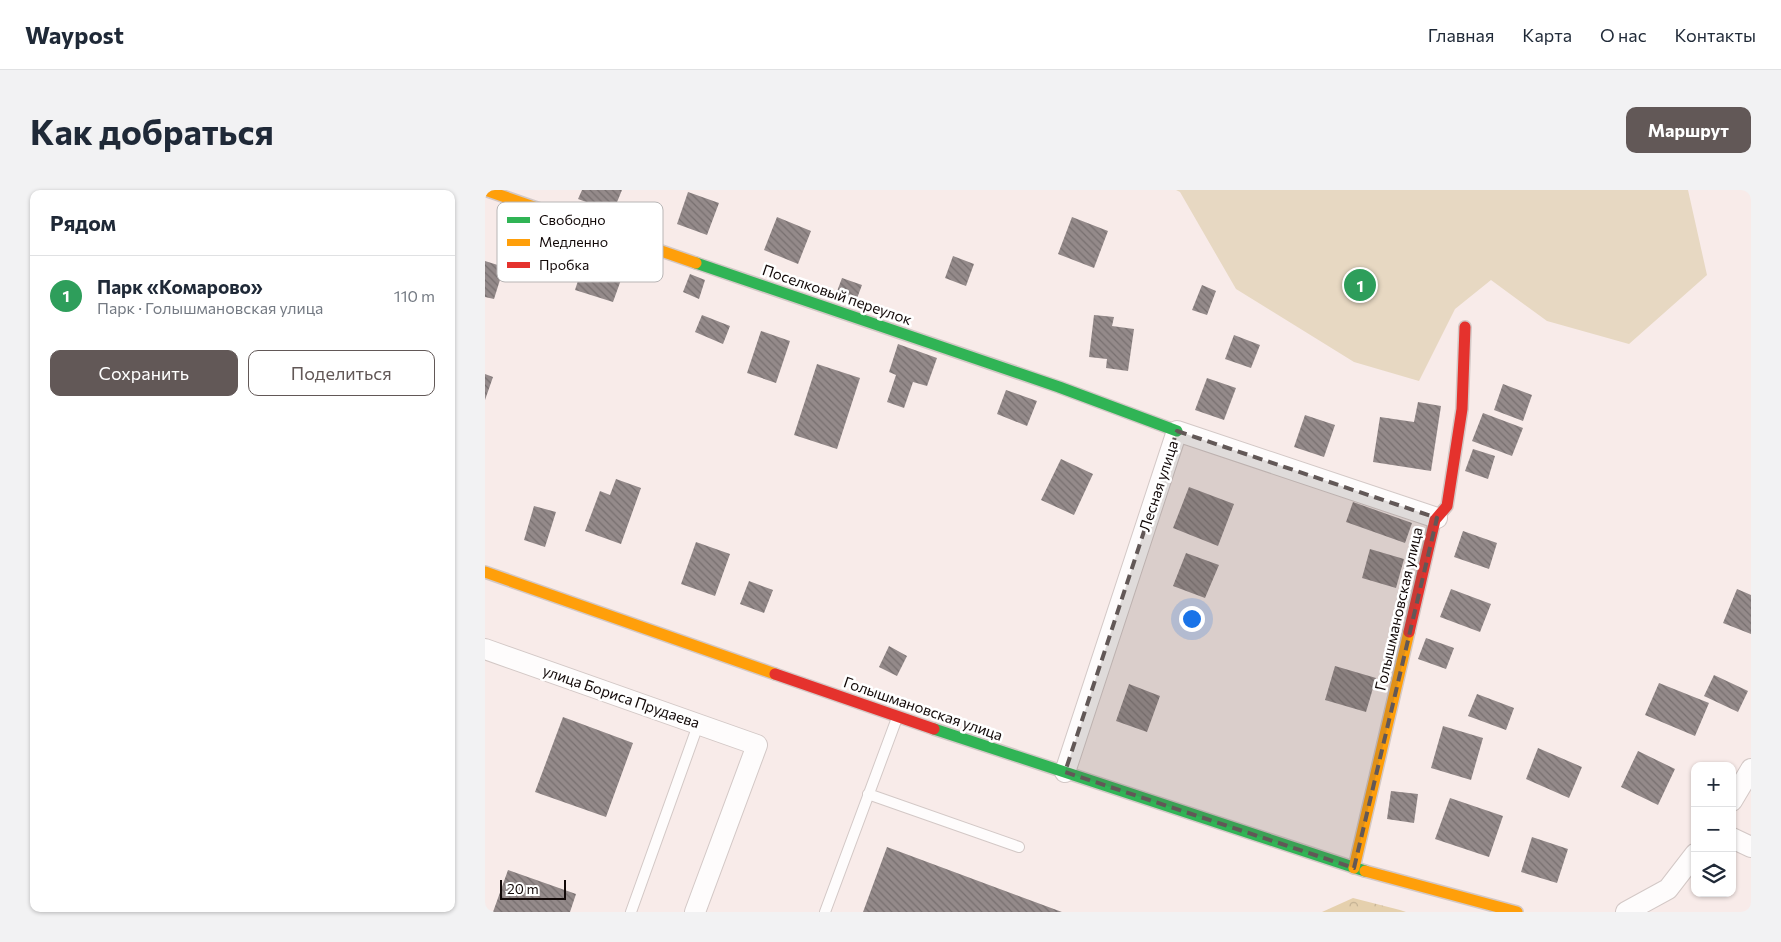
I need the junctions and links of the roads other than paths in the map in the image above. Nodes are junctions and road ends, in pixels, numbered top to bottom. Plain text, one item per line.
1 (485, 190) edge
2 (520, 202) edge
3 (663, 251) edge
4 (1465, 327) dead end
5 (1177, 431) junction
6 (1437, 518) junction
7 (485, 572) edge
8 (485, 649) edge
9 (898, 717) junction
10 (698, 725) junction
11 (1751, 769) edge
12 (1065, 772) junction
13 (868, 794) junction
14 (1736, 794) edge
15 (1736, 840) edge
16 (1751, 846) edge
17 (1019, 847) dead end
18 (1691, 859) edge
19 (1354, 868) junction
20 (631, 912) edge
21 (695, 912) edge
22 (825, 912) edge
23 (1517, 912) edge
24 (1626, 912) edge

1 - 2 street, Поселковый переулок
3 - 5 street, Поселковый переулок
4 - 6 street, Голышмановская улица
5 - 6 street, Лесная улица
5 - 12 street, Лесная улица
6 - 19 street, Голышмановская улица
7 - 9 street, Голышмановская улица
8 - 10 street, улица Бориса Прудаева
9 - 12 street, Голышмановская улица
9 - 13 lane
10 - 20 lane
10 - 21 street, улица Бориса Прудаева
11 - 14 street
12 - 19 street, Голышмановская улица
13 - 17 lane
13 - 22 lane
15 - 16 street
18 - 24 street
19 - 23 street, Голышмановская улица

